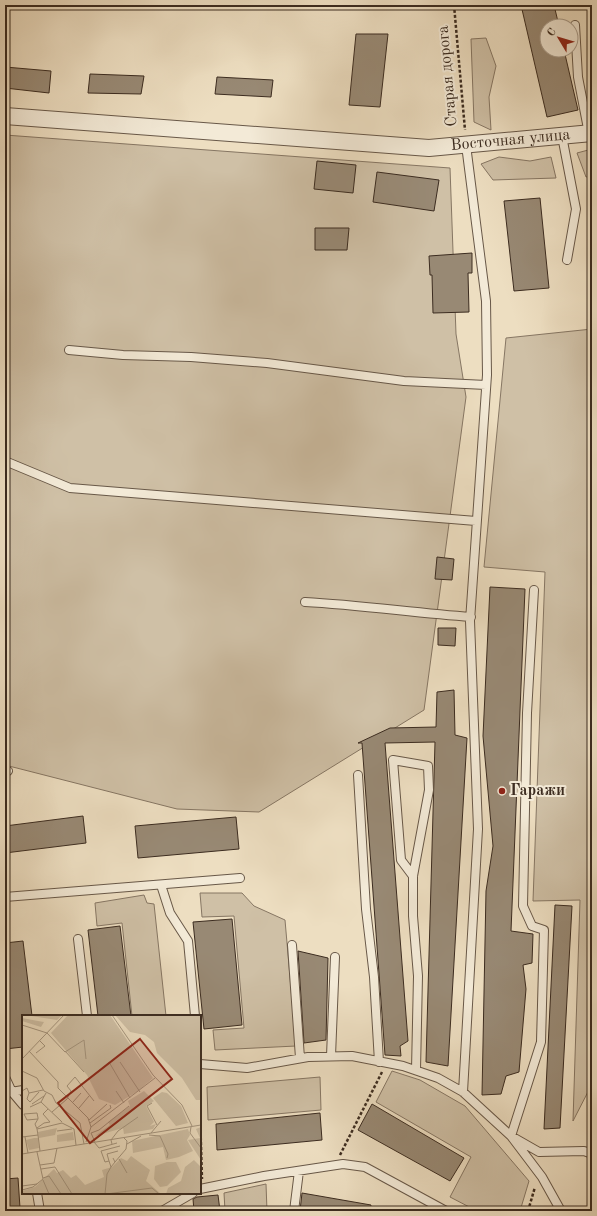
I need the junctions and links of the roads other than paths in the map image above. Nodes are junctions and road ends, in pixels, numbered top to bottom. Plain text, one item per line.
1 (577, 58) edge
2 (5, 116) edge
3 (590, 134) edge
4 (562, 136) junction
5 (466, 145) junction
6 (568, 260) dead end
7 (69, 350) dead end
8 (486, 385) junction
9 (5, 461) edge
10 (476, 521) junction
11 (534, 590) dead end
12 (305, 602) dead end
13 (471, 617) junction
14 (358, 775) dead end
15 (413, 876) junction
16 (240, 878) dead end
17 (161, 885) junction
18 (5, 897) edge
19 (78, 939) dead end
20 (292, 945) dead end
21 (335, 957) dead end
22 (87, 1015) edge
23 (195, 1015) edge
24 (331, 1056) junction
25 (300, 1058) junction
26 (382, 1063) junction
27 (201, 1064) edge
28 (416, 1070) junction
29 (5, 1077) edge
30 (22, 1090) edge
31 (9, 1092) edge
32 (463, 1092) junction
33 (22, 1104) edge
34 (511, 1136) junction
35 (592, 1154) edge
36 (299, 1171) junction
37 (201, 1188) edge
38 (37, 1194) edge
39 (191, 1194) edge
40 (40, 1211) edge
41 (162, 1211) edge
42 (165, 1211) edge
43 (294, 1211) edge
44 (446, 1211) edge
45 (561, 1211) edge

1 - 3 lane
2 - 5 street, Восточная улица
3 - 4 street, Восточная улица
4 - 5 street, Восточная улица
4 - 6 lane
5 - 8 lane
7 - 8 lane
8 - 10 lane
9 - 10 lane
10 - 13 lane
11 - 34 lane
12 - 13 lane
13 - 32 lane
14 - 26 lane
15 - 15 lane
15 - 28 lane
16 - 17 lane
17 - 18 lane
17 - 23 lane
19 - 22 lane
20 - 25 lane
21 - 24 lane
24 - 25 lane
24 - 26 lane
25 - 27 lane
26 - 28 lane
28 - 32 lane
29 - 31 lane
30 - 31 lane
31 - 33 lane
32 - 34 lane
34 - 35 lane
34 - 45 lane
36 - 37 lane
36 - 43 lane
36 - 44 lane
38 - 40 lane
39 - 42 lane
41 - 42 lane

